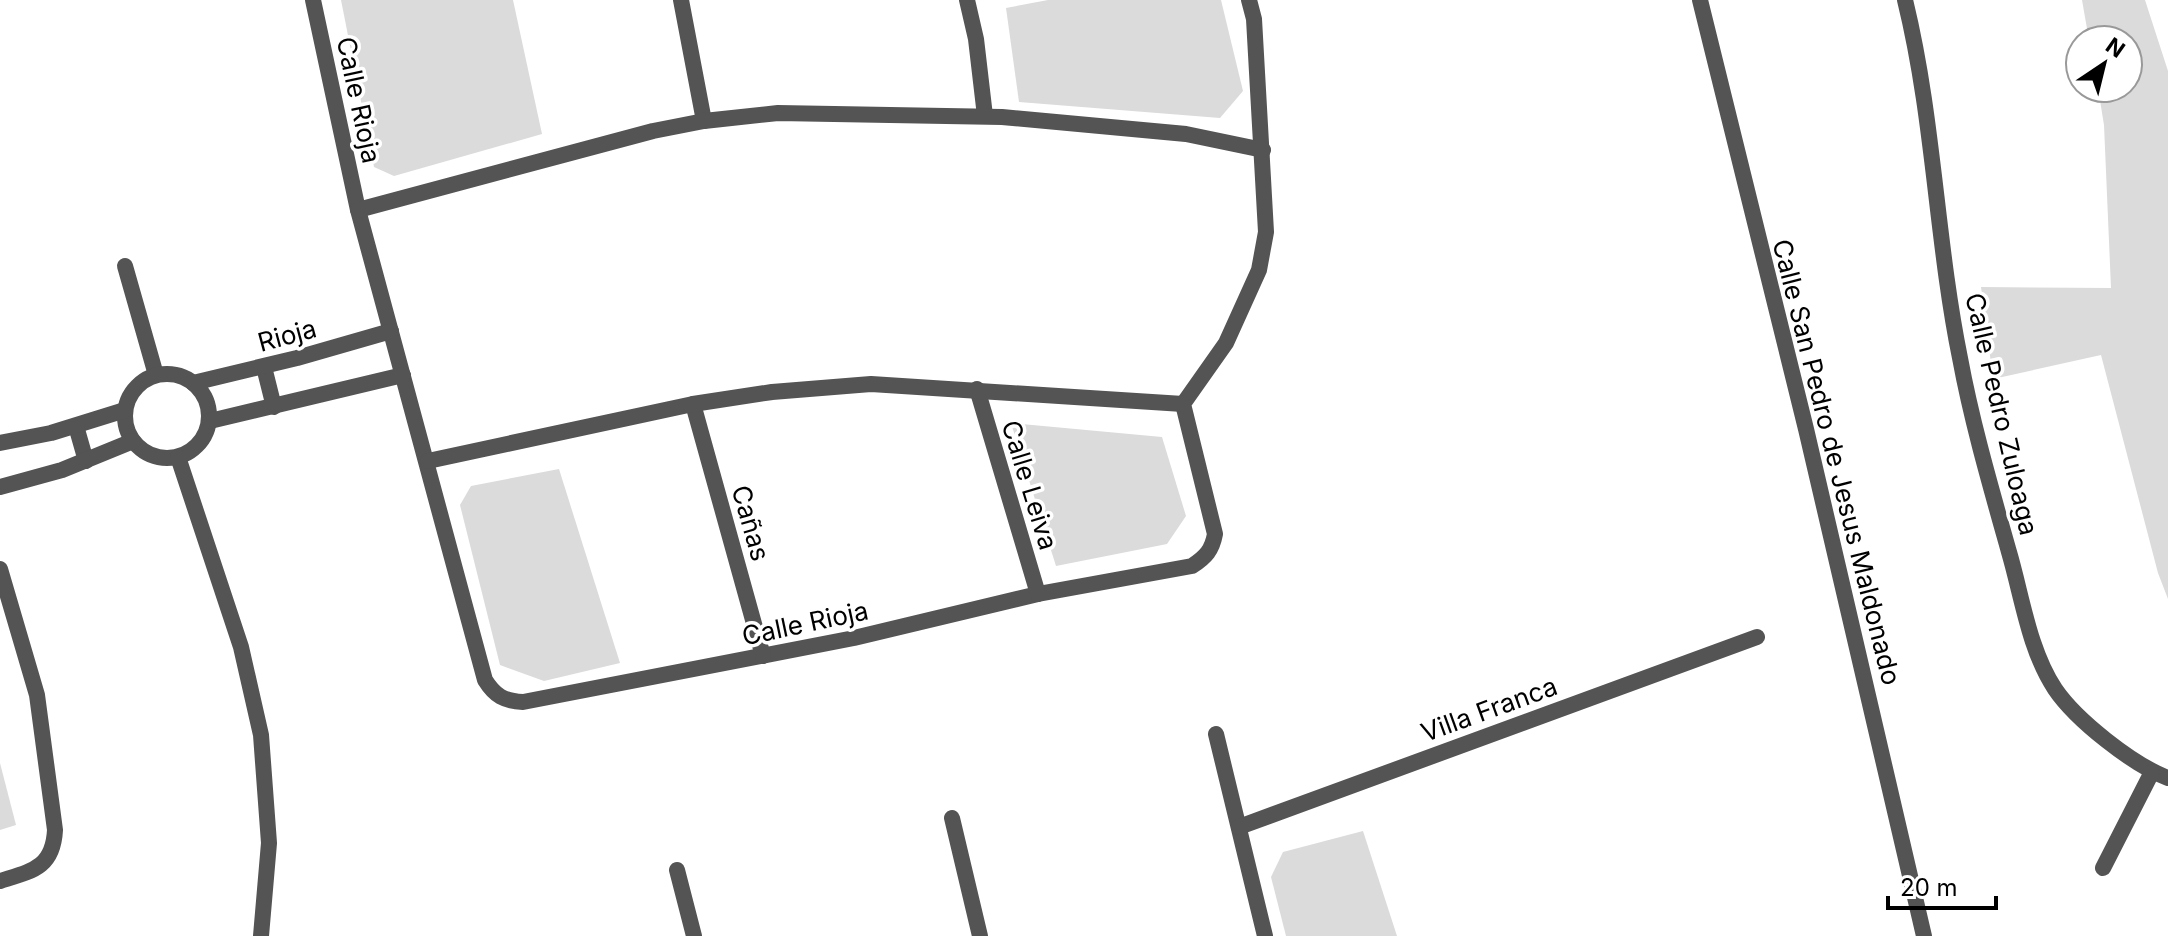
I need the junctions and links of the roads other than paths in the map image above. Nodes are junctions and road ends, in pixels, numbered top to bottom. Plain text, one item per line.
1 (313, 0) edge
2 (681, 0) edge
3 (967, 0) edge
4 (1249, 0) edge
5 (1700, 0) edge
6 (1905, 0) edge
7 (985, 116) junction
8 (704, 121) junction
9 (1263, 150) junction
10 (358, 210) junction
11 (125, 266) dead end
12 (391, 331) junction
13 (264, 367) junction
14 (156, 375) junction
15 (403, 375) junction
16 (193, 383) junction
17 (977, 389) junction
18 (693, 404) junction
19 (1183, 404) junction
20 (274, 407) junction
21 (125, 410) junction
22 (210, 421) junction
23 (76, 426) junction
24 (133, 441) junction
25 (0, 443) edge
26 (178, 457) junction
27 (86, 461) junction
28 (428, 461) junction
29 (0, 487) edge
30 (0, 569) edge
31 (4, 593) edge
32 (1038, 594) junction
33 (1757, 637) dead end
34 (763, 656) junction
35 (1216, 734) dead end
36 (2160, 775) edge
37 (952, 818) dead end
38 (1239, 827) junction
39 (2103, 868) dead end
40 (677, 870) dead end
41 (0, 881) edge
42 (261, 936) edge
43 (694, 936) edge
44 (980, 936) edge
45 (1265, 936) edge
46 (1924, 936) edge

1 - 10 street, Calle Rioja
2 - 8 street
3 - 7 street
4 - 9 street
5 - 46 street, Calle San Pedro de Jesus Maldonado
6 - 36 street, Calle Pedro Zuloaga
7 - 8 street
7 - 9 street
8 - 10 street
9 - 19 street
10 - 12 street, Calle Rioja
11 - 14 street
12 - 13 street, Rioja
12 - 15 street, Calle Rioja
13 - 16 street, Rioja
13 - 20 street
14 - 16 street
14 - 21 street
15 - 20 street
15 - 28 street, Calle Rioja
16 - 22 street
17 - 18 street
17 - 19 street
17 - 32 street, Calle Leiva
18 - 28 street
18 - 34 street, Cañas
19 - 32 street, Calle Rioja
20 - 22 street
21 - 23 street
21 - 24 street
22 - 26 street
23 - 25 street
23 - 27 street
24 - 26 street
24 - 27 street
26 - 42 street
27 - 29 street
28 - 34 street, Calle Rioja
30 - 31 street
31 - 41 street
32 - 34 street, Calle Rioja
33 - 38 street, Villa Franca
35 - 38 street
36 - 39 street
37 - 44 street
38 - 45 street
40 - 43 street

